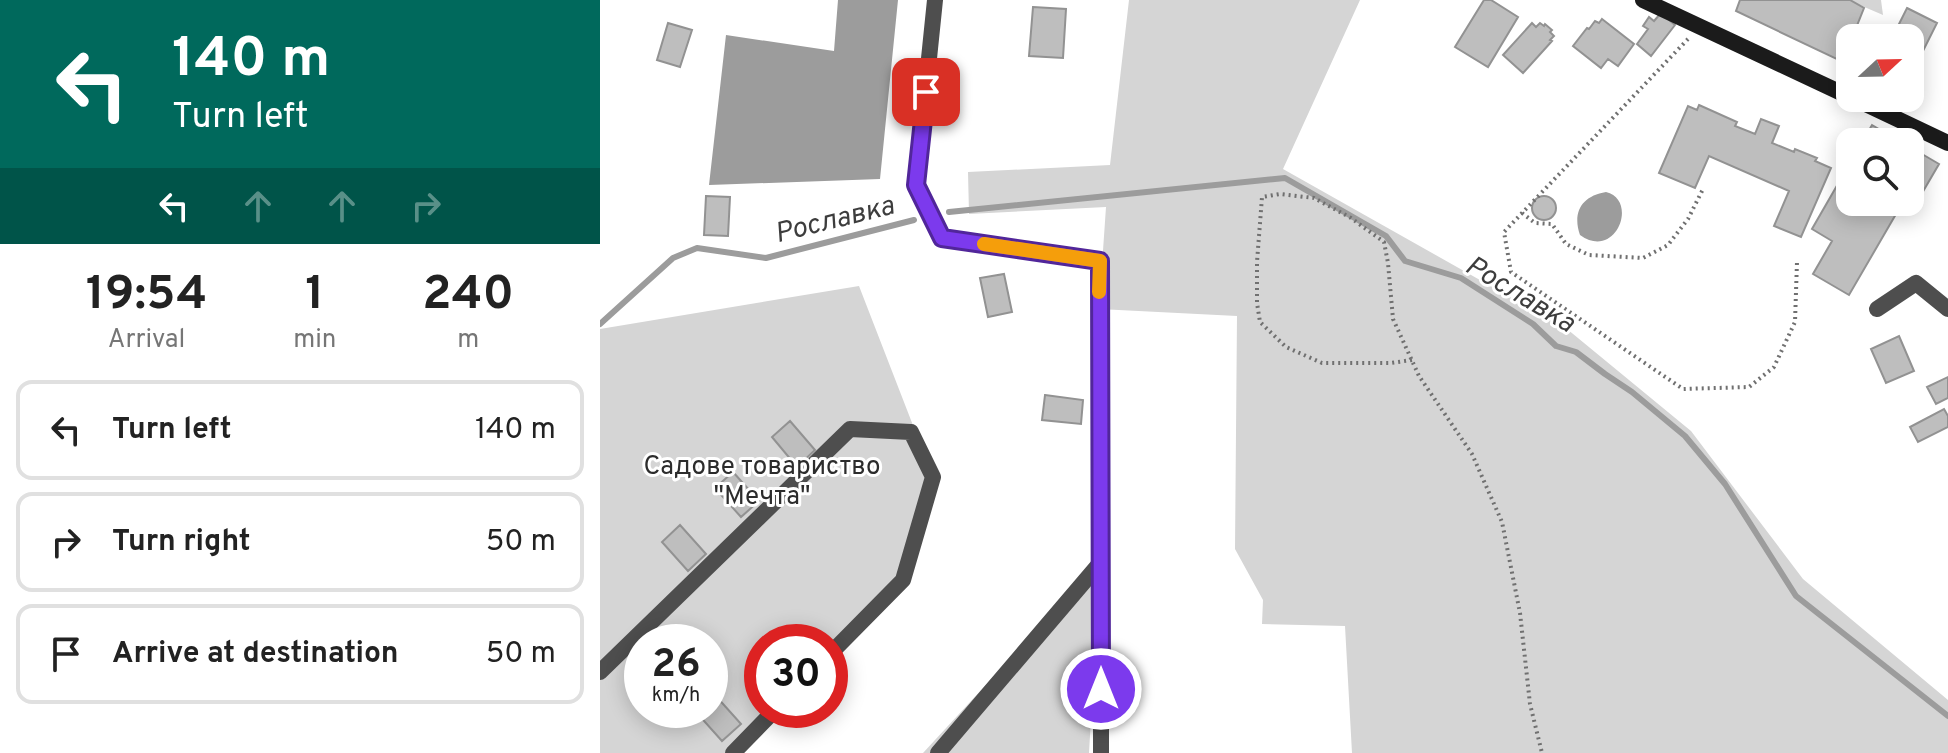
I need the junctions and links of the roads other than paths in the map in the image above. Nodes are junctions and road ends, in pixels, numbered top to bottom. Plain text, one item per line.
1 (935, 0) edge
2 (1643, 0) edge
3 (1836, 90) edge
4 (1883, 112) edge
5 (1948, 143) edge
6 (1877, 309) dead end
7 (1948, 309) edge
8 (1101, 562) junction
9 (848, 636) edge
10 (600, 672) edge
11 (757, 728) edge
12 (733, 753) edge
13 (938, 753) edge
14 (1101, 753) edge

1 - 8 street
2 - 3 street
4 - 5 street
6 - 7 street
8 - 13 street
8 - 14 street
9 - 10 street
11 - 12 street

